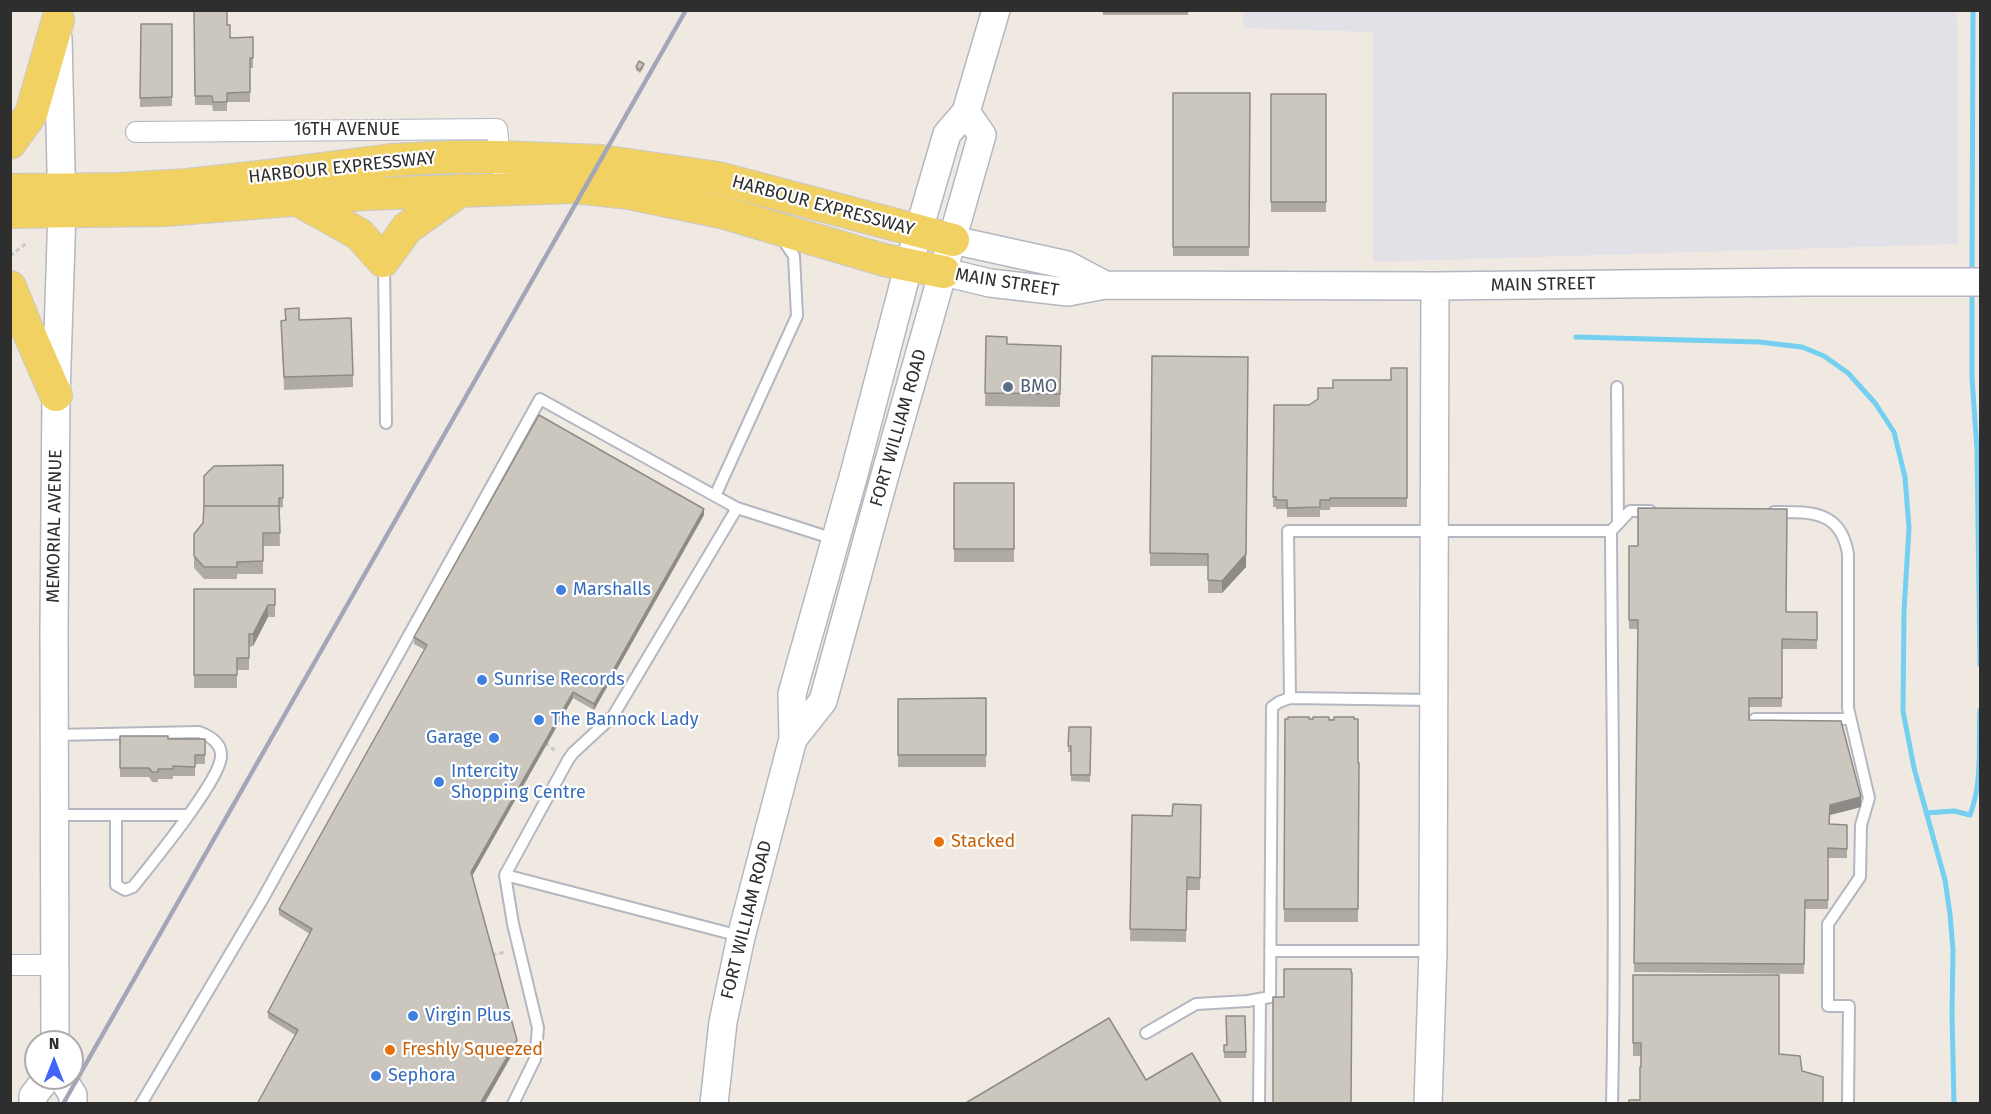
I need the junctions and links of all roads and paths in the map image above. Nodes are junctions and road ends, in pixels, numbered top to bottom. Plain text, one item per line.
1 (996, 10) edge
2 (58, 15) edge
3 (966, 112) junction
4 (136, 132) dead end
5 (10, 143) edge
6 (500, 157) junction
7 (507, 188) junction
8 (10, 190) edge
9 (461, 190) junction
10 (296, 199) junction
11 (61, 200) junction
12 (10, 212) edge
13 (776, 229) junction
14 (920, 231) junction
15 (953, 240) junction
16 (28, 242) dead end
17 (10, 256) edge
18 (383, 261) junction
19 (909, 264) junction
20 (944, 272) junction
21 (1980, 282) edge
22 (1105, 285) junction
23 (1435, 286) junction
24 (10, 287) edge
25 (1617, 387) dead end
26 (56, 395) junction
27 (386, 423) dead end
28 (715, 496) junction
29 (737, 508) junction
30 (1664, 511) edge
31 (1758, 512) edge
32 (1614, 527) junction
33 (1434, 531) junction
34 (835, 539) junction
35 (1290, 698) junction
36 (1434, 700) junction
37 (1755, 718) edge
38 (1850, 719) junction
39 (54, 735) junction
40 (536, 738) edge
41 (793, 739) junction
42 (568, 760) junction
43 (55, 815) junction
44 (116, 815) junction
45 (187, 815) junction
46 (505, 875) junction
47 (741, 936) junction
48 (519, 948) junction
49 (1270, 951) junction
50 (1433, 951) junction
51 (492, 955) edge
52 (10, 965) edge
53 (54, 965) junction
54 (1260, 999) junction
55 (55, 1030) edge
56 (1146, 1033) dead end
57 (38, 1090) edge
58 (70, 1090) edge
59 (33, 1104) edge
60 (74, 1104) edge
61 (141, 1104) edge
62 (513, 1104) edge
63 (714, 1104) edge
64 (1259, 1104) edge
65 (1428, 1104) edge
66 (1612, 1104) edge
67 (1848, 1104) edge

1 - 3 main road, FORT WILLIAM ROAD
2 - 5 main road
2 - 11 main road, MEMORIAL AVENUE
3 - 14 main road, FORT WILLIAM ROAD
3 - 15 main road, FORT WILLIAM ROAD
4 - 6 street, 16TH AVENUE
6 - 7 street, 16TH AVENUE
6 - 11 main road, HARBOUR EXPRESSWAY
6 - 14 main road, HARBOUR EXPRESSWAY
7 - 9 main road, HARBOUR EXPRESSWAY
7 - 13 main road, HARBOUR EXPRESSWAY
8 - 11 main road, HARBOUR EXPRESSWAY
9 - 10 main road, HARBOUR EXPRESSWAY
9 - 18 main road
10 - 11 main road, HARBOUR EXPRESSWAY
10 - 18 main road
11 - 12 main road, HARBOUR EXPRESSWAY
11 - 26 main road, MEMORIAL AVENUE
13 - 19 main road, HARBOUR EXPRESSWAY
13 - 28 lane
14 - 15 main road, HARBOUR EXPRESSWAY
14 - 19 main road, FORT WILLIAM ROAD
15 - 20 main road, FORT WILLIAM ROAD
15 - 22 main road, MAIN STREET
16 - 17 path
18 - 27 lane
19 - 20 main road, HARBOUR EXPRESSWAY
19 - 34 main road, FORT WILLIAM ROAD
20 - 22 main road, MAIN STREET
20 - 41 main road, FORT WILLIAM ROAD
21 - 23 main road, MAIN STREET
22 - 23 main road, MAIN STREET
23 - 33 main road
24 - 26 main road
25 - 32 lane
26 - 39 main road, MEMORIAL AVENUE
28 - 29 lane
28 - 61 lane
29 - 34 lane
29 - 42 lane
30 - 32 lane
31 - 38 lane
32 - 33 lane
32 - 66 lane
33 - 35 lane
33 - 36 main road
34 - 41 main road, FORT WILLIAM ROAD
35 - 36 lane
35 - 49 lane
36 - 50 main road
37 - 38 lane
38 - 67 lane
39 - 43 main road, MEMORIAL AVENUE
39 - 45 lane
40 - 42 path
41 - 47 main road, FORT WILLIAM ROAD
42 - 46 lane
43 - 44 lane
43 - 53 main road, MEMORIAL AVENUE
44 - 45 lane
44 - 45 lane
46 - 47 lane
46 - 48 lane
47 - 63 main road, FORT WILLIAM ROAD
48 - 51 path
48 - 62 lane
49 - 50 lane
49 - 54 lane
50 - 65 main road
52 - 53 street
53 - 55 main road, MEMORIAL AVENUE
54 - 56 lane
54 - 64 lane
57 - 59 main road
58 - 60 main road

